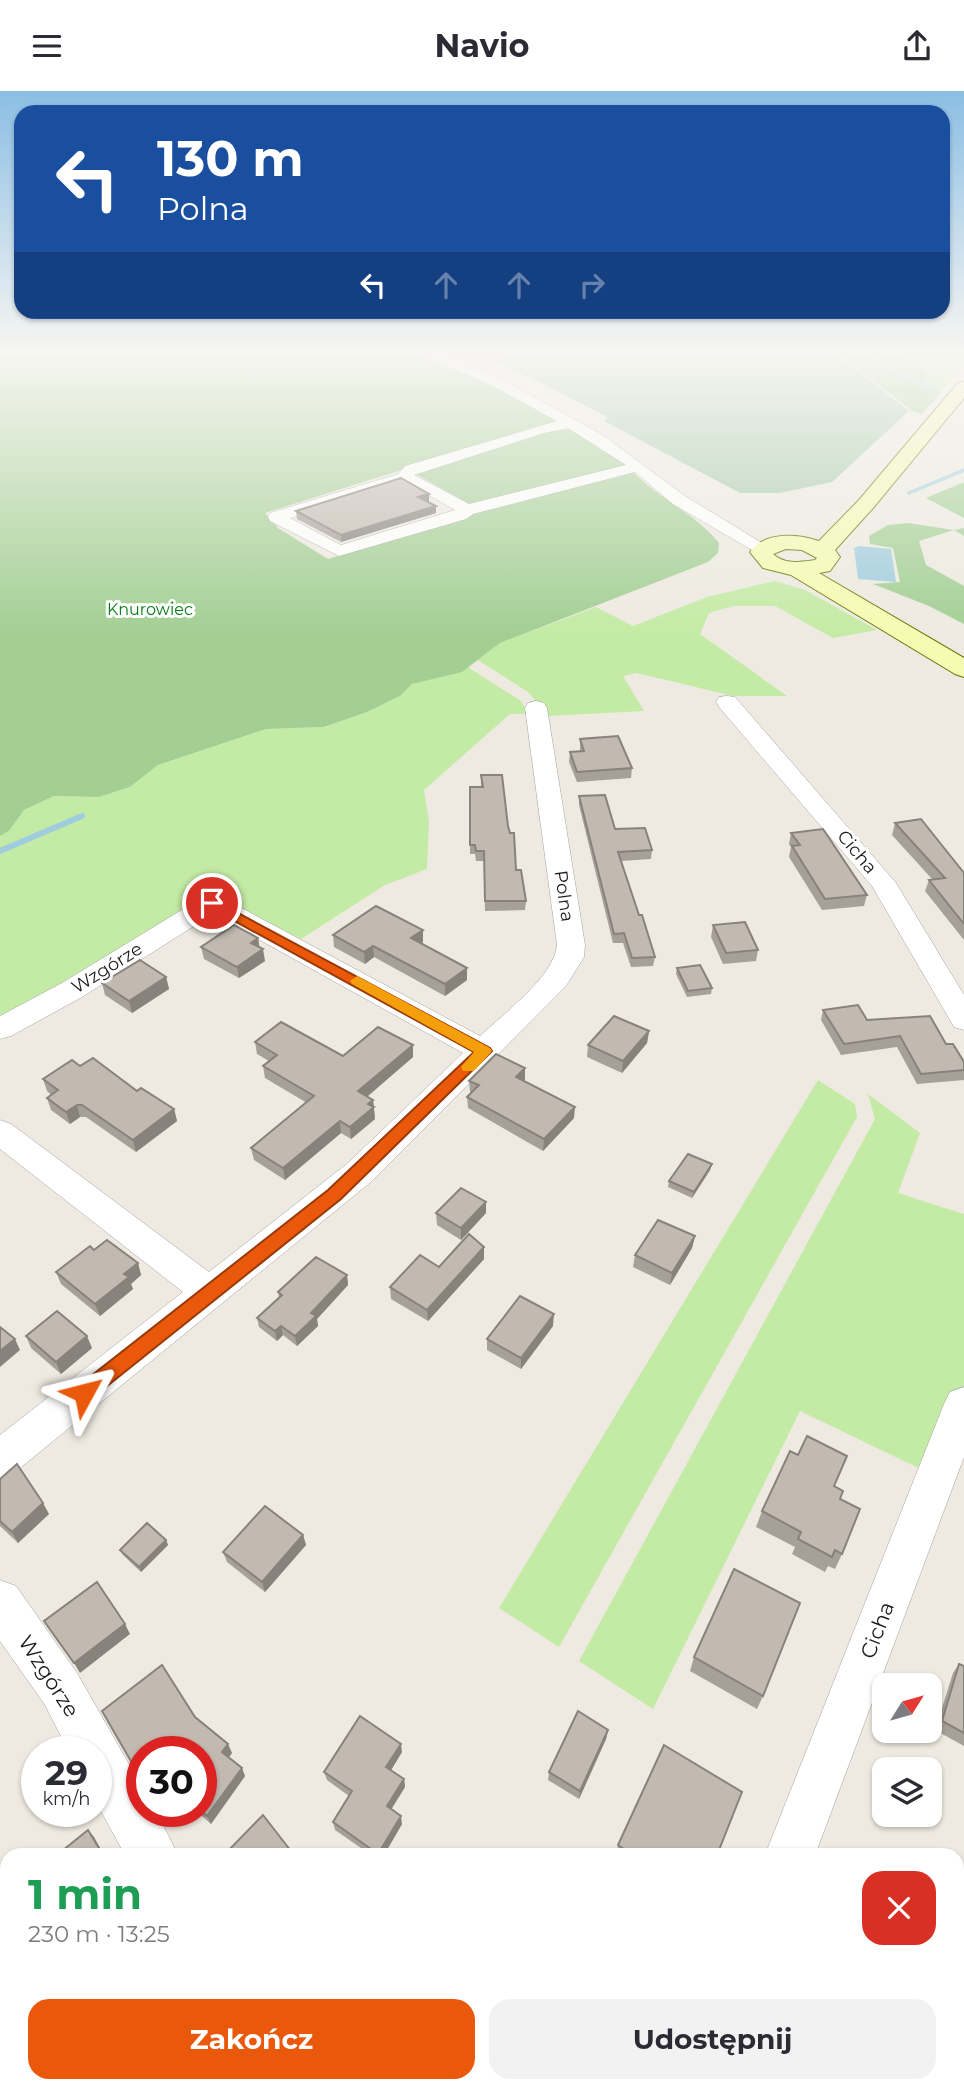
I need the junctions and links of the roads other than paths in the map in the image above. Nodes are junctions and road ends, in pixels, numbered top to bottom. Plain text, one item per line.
1 (484, 446) edge
2 (611, 446) edge
3 (914, 446) edge
4 (637, 467) junction
5 (403, 478) junction
6 (467, 510) junction
7 (719, 523) junction
8 (846, 523) junction
9 (791, 543) junction
10 (763, 549) junction
11 (822, 558) junction
12 (796, 569) junction
13 (848, 600) junction
14 (964, 669) edge
15 (727, 702) dead end
16 (536, 708) dead end
17 (964, 1020) edge
18 (0, 1029) edge
19 (484, 1051) junction
20 (0, 1132) edge
21 (211, 1293) junction
22 (964, 1404) edge
23 (0, 1460) edge
24 (0, 1602) edge
25 (87, 1736) edge
26 (112, 1782) edge
27 (149, 1848) edge
28 (793, 1848) edge

1 - 5 street
2 - 4 street
3 - 8 street
4 - 6 street
4 - 7 street
5 - 6 street
5 - 6 street
7 - 9 street
7 - 10 street
8 - 9 street
8 - 11 street
9 - 10 street
9 - 11 street
10 - 12 street
11 - 12 street
11 - 13 street
12 - 13 street
13 - 14 street
15 - 17 street, Cicha
16 - 19 street, Polna
18 - 19 street, Wzgórze
19 - 21 street, Polna
20 - 21 street
21 - 23 street, Polna
22 - 28 street, Cicha
24 - 25 street, Wzgórze
26 - 27 street, Wzgórze

